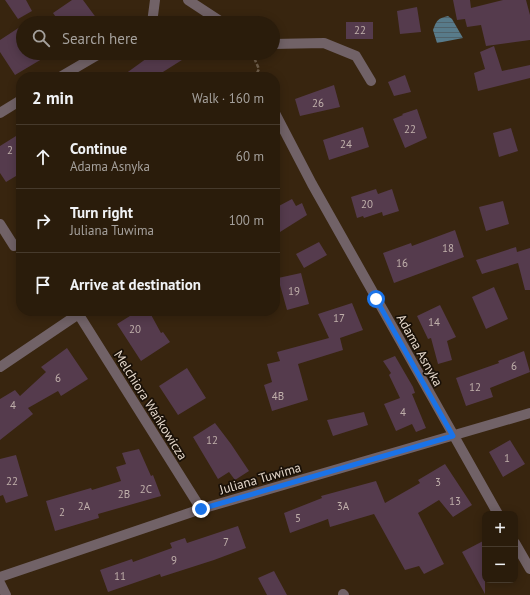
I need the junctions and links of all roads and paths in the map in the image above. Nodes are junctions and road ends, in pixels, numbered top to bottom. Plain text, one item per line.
1 (155, 0) edge
2 (188, 0) edge
3 (153, 16) edge
4 (212, 16) edge
5 (280, 44) edge
6 (89, 60) edge
7 (255, 60) edge
8 (69, 72) edge
9 (258, 72) edge
10 (371, 81) dead end
11 (16, 102) edge
12 (2, 109) edge
13 (280, 126) edge
14 (0, 224) edge
15 (14, 246) dead end
16 (76, 316) edge
17 (83, 316) edge
18 (0, 367) edge
19 (530, 413) edge
20 (453, 436) junction
21 (201, 509) junction
22 (496, 511) edge
23 (517, 547) edge
24 (530, 569) edge
25 (0, 576) edge
26 (0, 583) edge
27 (6, 595) edge

1 - 3 street
2 - 4 street
5 - 10 street
6 - 8 street
7 - 9 path
11 - 12 street
13 - 20 street, Adama Asnyka
14 - 15 street
16 - 18 street, Melchiora Wańkowicza
17 - 21 street, Melchiora Wańkowicza
19 - 20 street, Juliana Tuwima
20 - 21 street, Juliana Tuwima
20 - 22 street, Adama Asnyka
21 - 25 street, Juliana Tuwima
23 - 24 street
26 - 27 street

